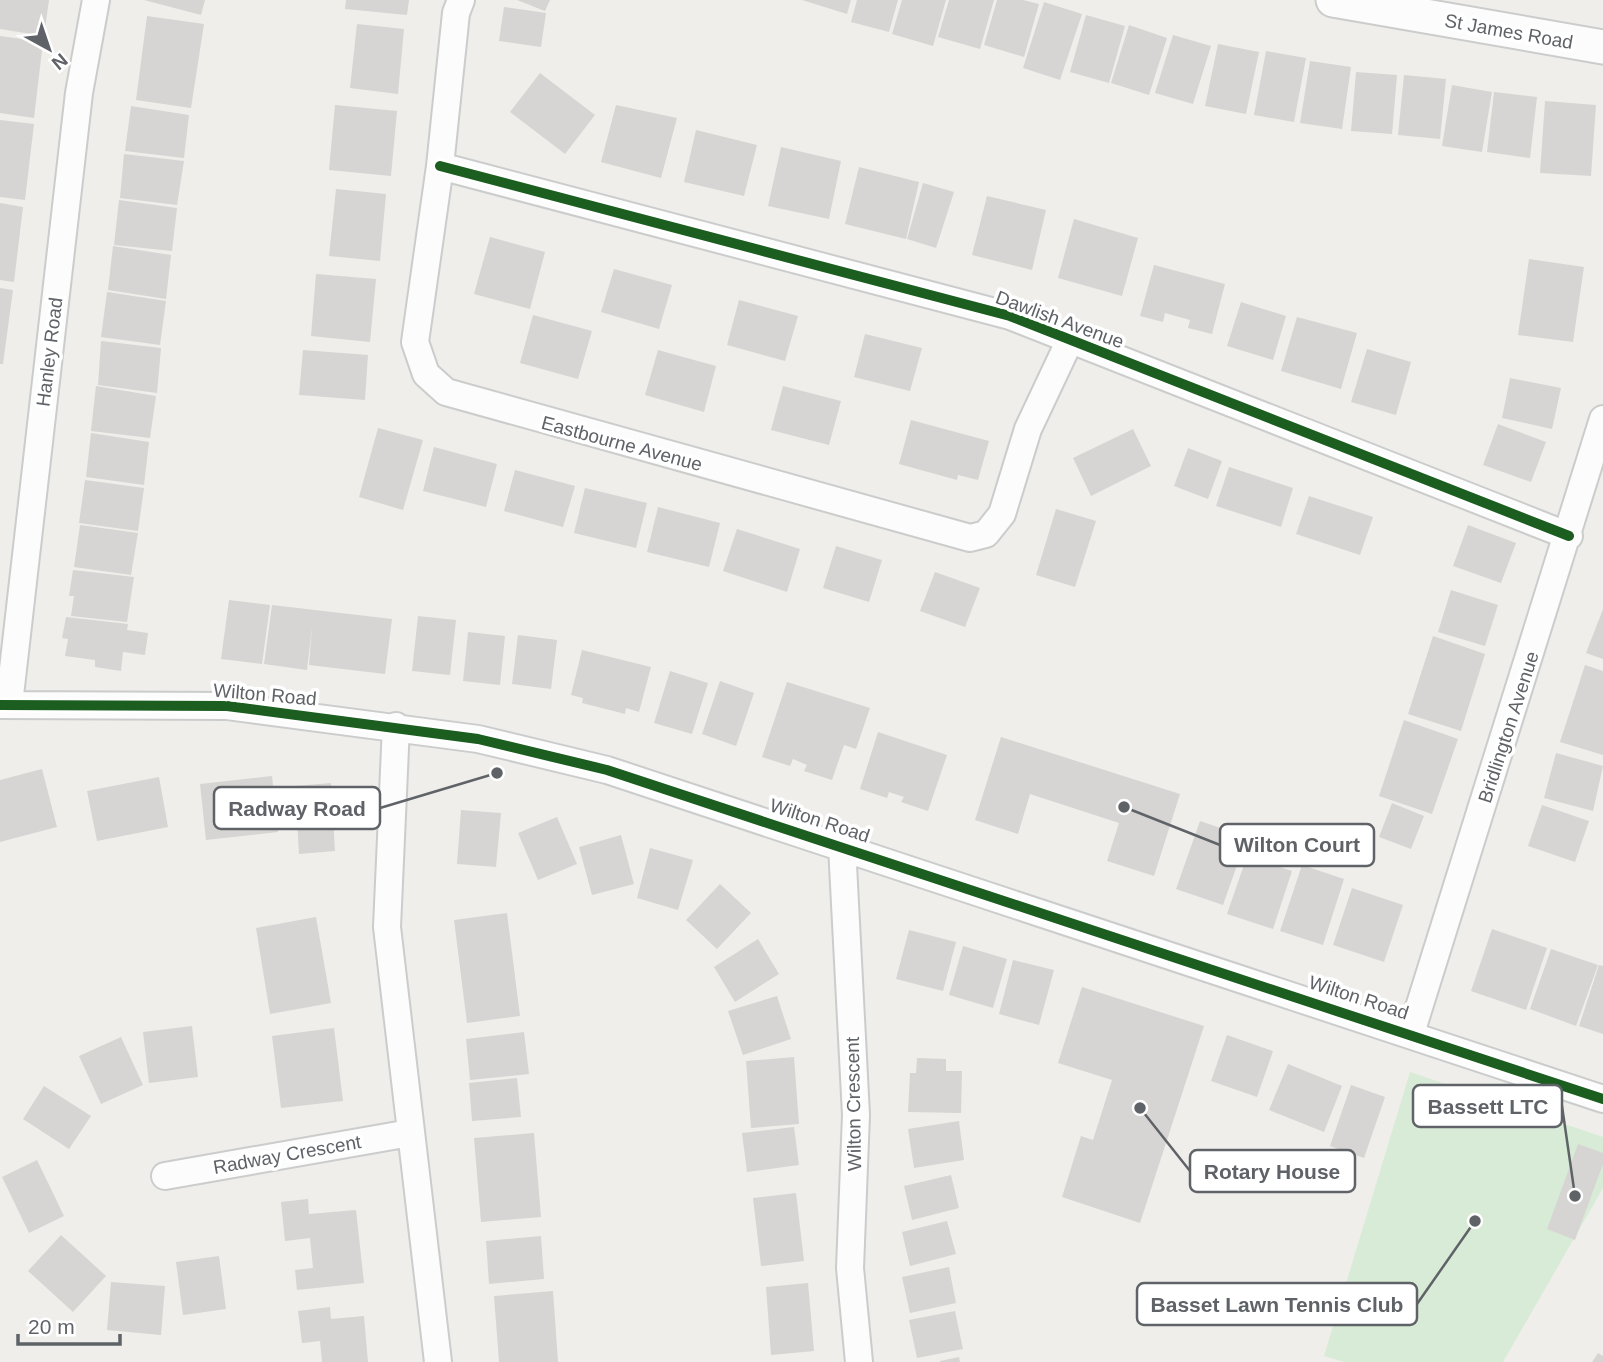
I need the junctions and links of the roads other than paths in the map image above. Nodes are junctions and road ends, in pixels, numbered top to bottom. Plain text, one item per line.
1 (96, 0) edge
2 (461, 0) edge
3 (1333, 0) edge
4 (1378, 4) edge
5 (1603, 47) edge
6 (440, 166) junction
7 (1070, 340) junction
8 (1603, 419) edge
9 (1569, 536) junction
10 (5, 705) edge
11 (396, 726) junction
12 (842, 846) junction
13 (1411, 1033) junction
14 (1603, 1099) edge
15 (410, 1133) junction
16 (165, 1176) dead end
17 (438, 1362) edge
18 (859, 1362) edge

1 - 10 street, Hanley Road
2 - 6 street, Eastbourne Avenue
3 - 4 street, St James Road
4 - 5 street, St James Road
6 - 7 street, Dawlish Avenue
6 - 7 street, Eastbourne Avenue
7 - 9 street, Dawlish Avenue
8 - 9 street, Bridlington Avenue
9 - 13 street, Bridlington Avenue
10 - 11 street, Wilton Road
11 - 12 street, Wilton Road
11 - 15 street
12 - 13 street, Wilton Road
12 - 18 street, Wilton Crescent
13 - 14 street, Wilton Road
15 - 16 street, Radway Crescent
15 - 17 street

